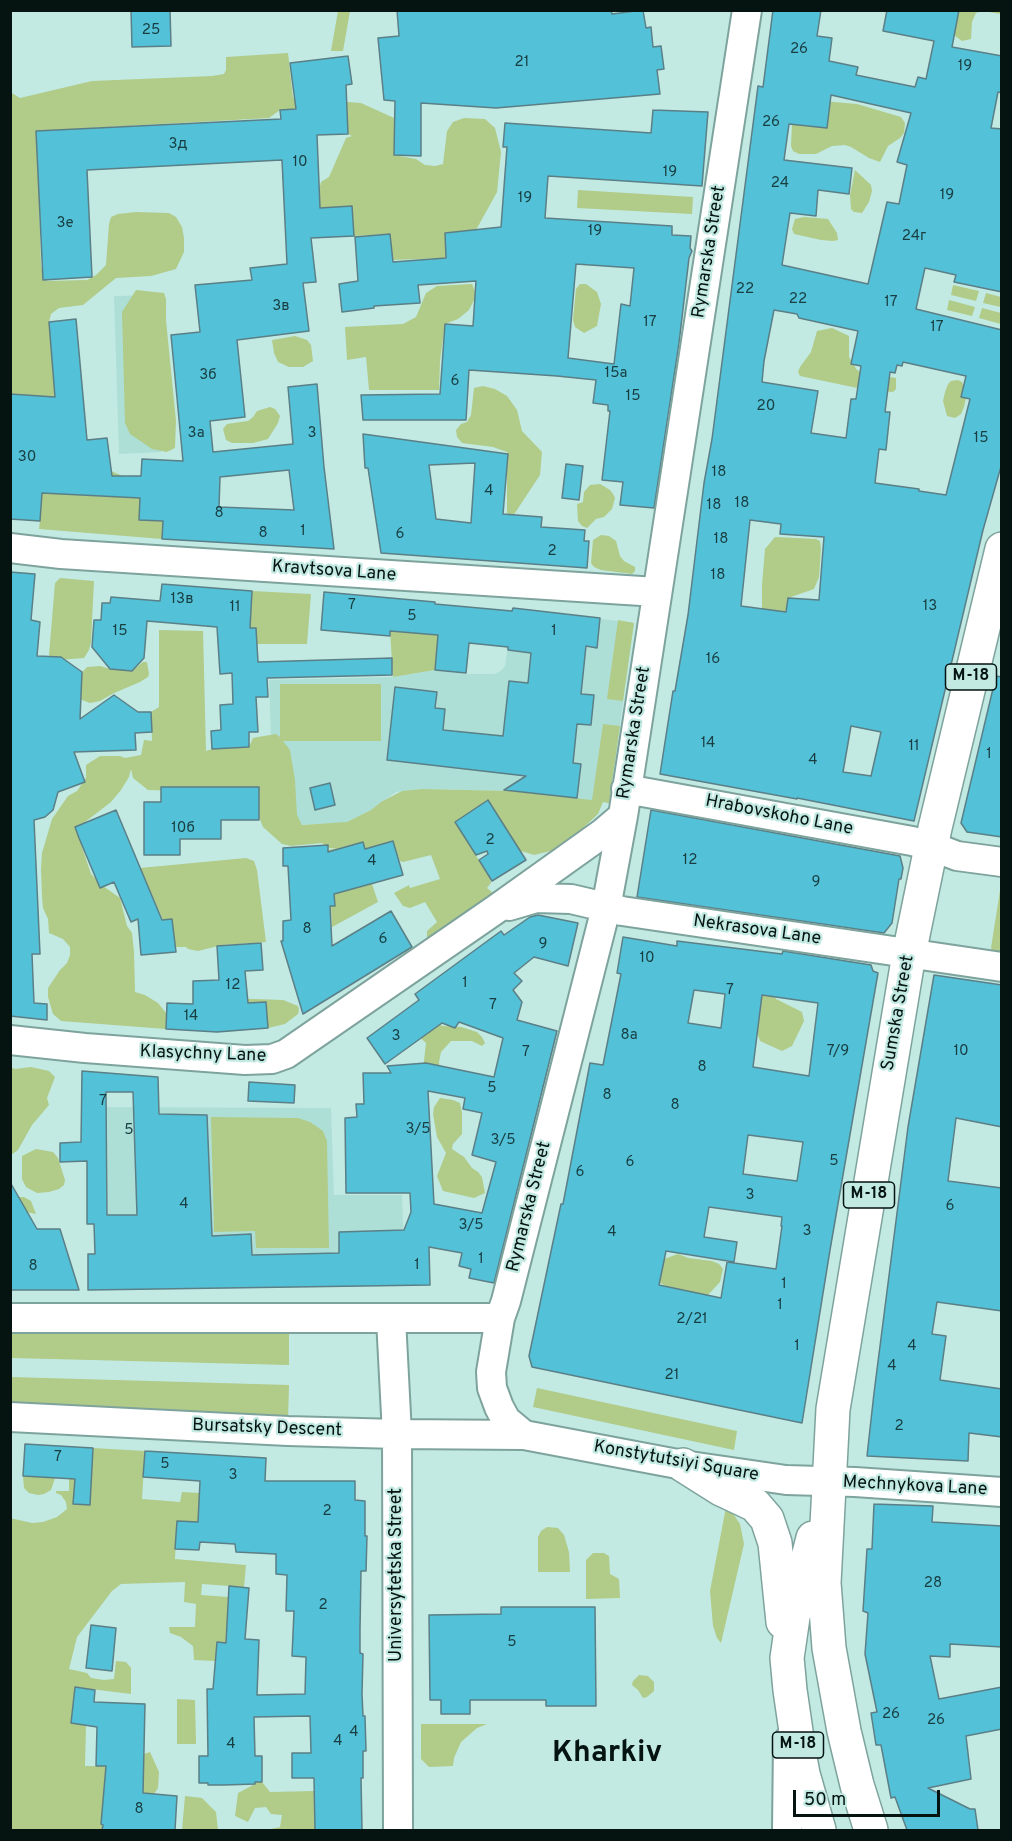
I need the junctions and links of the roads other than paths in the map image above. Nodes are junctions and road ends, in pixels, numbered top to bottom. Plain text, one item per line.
1 (747, 10) edge
2 (10, 548) edge
3 (1002, 549) edge
4 (657, 592) junction
5 (624, 802) junction
6 (931, 846) junction
7 (1002, 862) edge
8 (606, 908) junction
9 (495, 910) junction
10 (909, 954) junction
11 (1002, 968) edge
12 (10, 1040) edge
13 (10, 1318) edge
14 (500, 1318) junction
15 (391, 1319) junction
16 (10, 1417) edge
17 (397, 1434) junction
18 (524, 1435) junction
19 (683, 1465) junction
20 (829, 1483) junction
21 (1002, 1492) edge
22 (788, 1658) junction
23 (398, 1830) edge
24 (787, 1830) edge
25 (819, 1830) edge
26 (871, 1830) edge

1 - 4 street, Rymarska Street
2 - 4 street, Kravtsova Lane
3 - 6 main road, Sumska Street / М-18
4 - 5 street, Rymarska Street
5 - 6 street, Hrabovskoho Lane
5 - 8 street, Rymarska Street
5 - 9 street, Klasychny Lane
6 - 7 street, Hrabovskoho Lane
6 - 10 main road, Sumska Street / М-18
8 - 9 street, Klasychny Lane
8 - 10 street, Nekrasova Lane
8 - 14 street, Rymarska Street
9 - 12 street, Klasychny Lane
10 - 11 street, Nekrasova Lane
10 - 20 main road, Sumska Street / М-18
13 - 15 street
14 - 15 street
14 - 18 street, Rymarska Street
15 - 17 street, Universytetska Street
16 - 17 street, Bursatsky Descent
17 - 18 street, Bursatsky Descent
17 - 23 street, Universytetska Street
18 - 19 street, Konstytutsiyi Square
19 - 20 street, Konstytutsiyi Square
19 - 22 main road
20 - 21 street, Mechnykova Lane
20 - 22 main road, М-18
20 - 26 main road, М-18
22 - 24 street
22 - 25 main road, М-18

